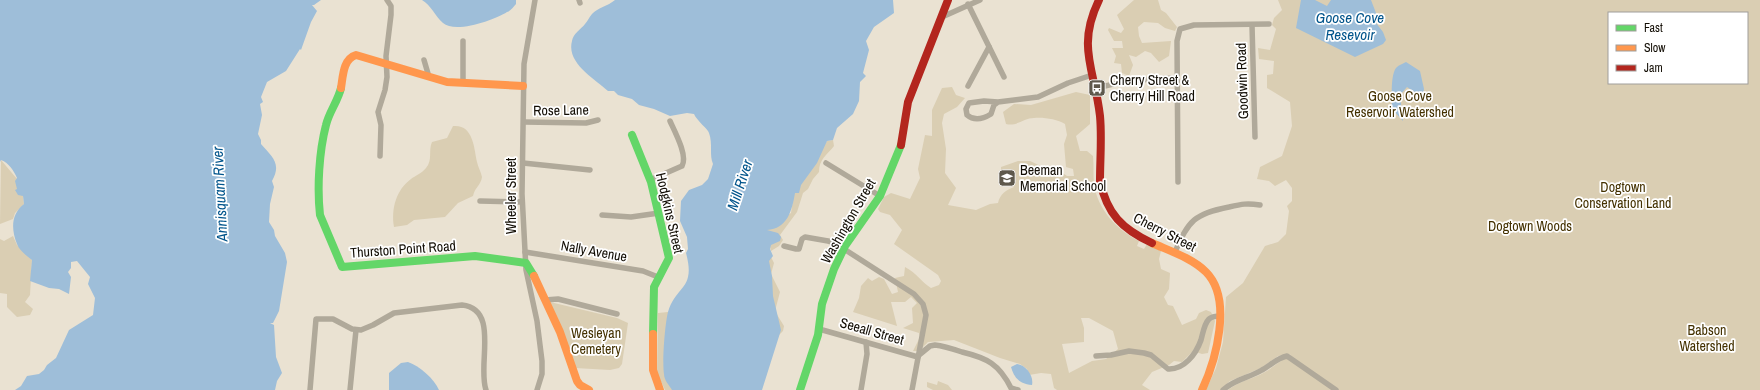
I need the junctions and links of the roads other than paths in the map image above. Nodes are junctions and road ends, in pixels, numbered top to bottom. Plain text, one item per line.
1 (387, 0) edge
2 (535, 0) edge
3 (948, 0) edge
4 (980, 0) edge
5 (1099, 0) edge
6 (968, 4) junction
7 (942, 17) junction
8 (1269, 24) dead end
9 (1252, 25) junction
10 (463, 41) dead end
11 (989, 47) junction
12 (424, 60) dead end
13 (387, 65) junction
14 (1092, 75) junction
15 (429, 77) junction
16 (1004, 77) dead end
17 (1177, 78) junction
18 (463, 82) junction
19 (523, 86) junction
20 (968, 86) dead end
21 (1094, 89) junction
22 (998, 102) junction
23 (598, 120) dead end
24 (524, 122) junction
25 (670, 122) dead end
26 (632, 135) dead end
27 (1255, 137) dead end
28 (380, 156) dead end
29 (523, 163) junction
30 (826, 163) dead end
31 (590, 170) dead end
32 (650, 180) junction
33 (1178, 182) dead end
34 (880, 196) junction
35 (480, 201) dead end
36 (522, 202) junction
37 (1260, 205) dead end
38 (658, 213) junction
39 (602, 215) dead end
40 (784, 246) dead end
41 (844, 248) junction
42 (525, 252) junction
43 (1175, 252) junction
44 (526, 263) junction
45 (658, 277) junction
46 (545, 300) junction
47 (617, 314) dead end
48 (1221, 316) junction
49 (819, 329) junction
50 (356, 330) junction
51 (866, 342) junction
52 (1096, 356) dead end
53 (918, 357) junction
54 (1010, 389) edge
55 (310, 390) edge
56 (350, 390) edge
57 (486, 390) edge
58 (538, 390) edge
59 (589, 390) edge
60 (660, 390) edge
61 (800, 390) edge
62 (861, 390) edge
63 (912, 390) edge
64 (1018, 390) edge
65 (1202, 390) edge
66 (1223, 390) edge
67 (1336, 390) edge

1 - 13 street
2 - 19 street, Wheeler Street
3 - 7 street, Washington Street
4 - 6 street
5 - 14 street, Cherry Street
6 - 7 street
6 - 11 street
7 - 34 street, Washington Street
8 - 9 street
9 - 17 street
9 - 27 street, Goodwin Road
10 - 18 street
11 - 16 street
11 - 20 street
12 - 15 street
13 - 15 street, Thurston Point Road
13 - 28 street
13 - 44 street, Thurston Point Road
14 - 21 street, Cherry Street
14 - 22 street
15 - 18 street, Thurston Point Road
17 - 21 street
17 - 33 street
18 - 19 street, Thurston Point Road
19 - 24 street, Wheeler Street
21 - 43 street, Cherry Street
22 - 22 street
23 - 24 street, Rose Lane
24 - 29 street, Wheeler Street
25 - 32 street
26 - 32 street, Hodgkins Street
29 - 31 street
29 - 36 street, Wheeler Street
30 - 34 street
32 - 38 street, Hodgkins Street
34 - 41 street, Washington Street
35 - 36 street
36 - 42 street, Wheeler Street
37 - 43 street
38 - 39 street
38 - 45 street, Hodgkins Street
40 - 41 street
41 - 49 street, Washington Street
41 - 53 street
42 - 44 street, Wheeler Street
42 - 45 street, Nally Avenue
43 - 48 street, Cherry Street
44 - 46 street
44 - 58 street, Wheeler Street
45 - 60 street, Hodgkins Street
46 - 47 street
46 - 59 street
48 - 52 street
48 - 65 street, Cherry Street
49 - 51 street, Seeall Street
49 - 61 street, Washington Street
50 - 55 street
50 - 56 street
50 - 57 street
51 - 53 street, Seeall Street
51 - 62 street
53 - 54 street
53 - 63 street
54 - 64 street
66 - 67 street

